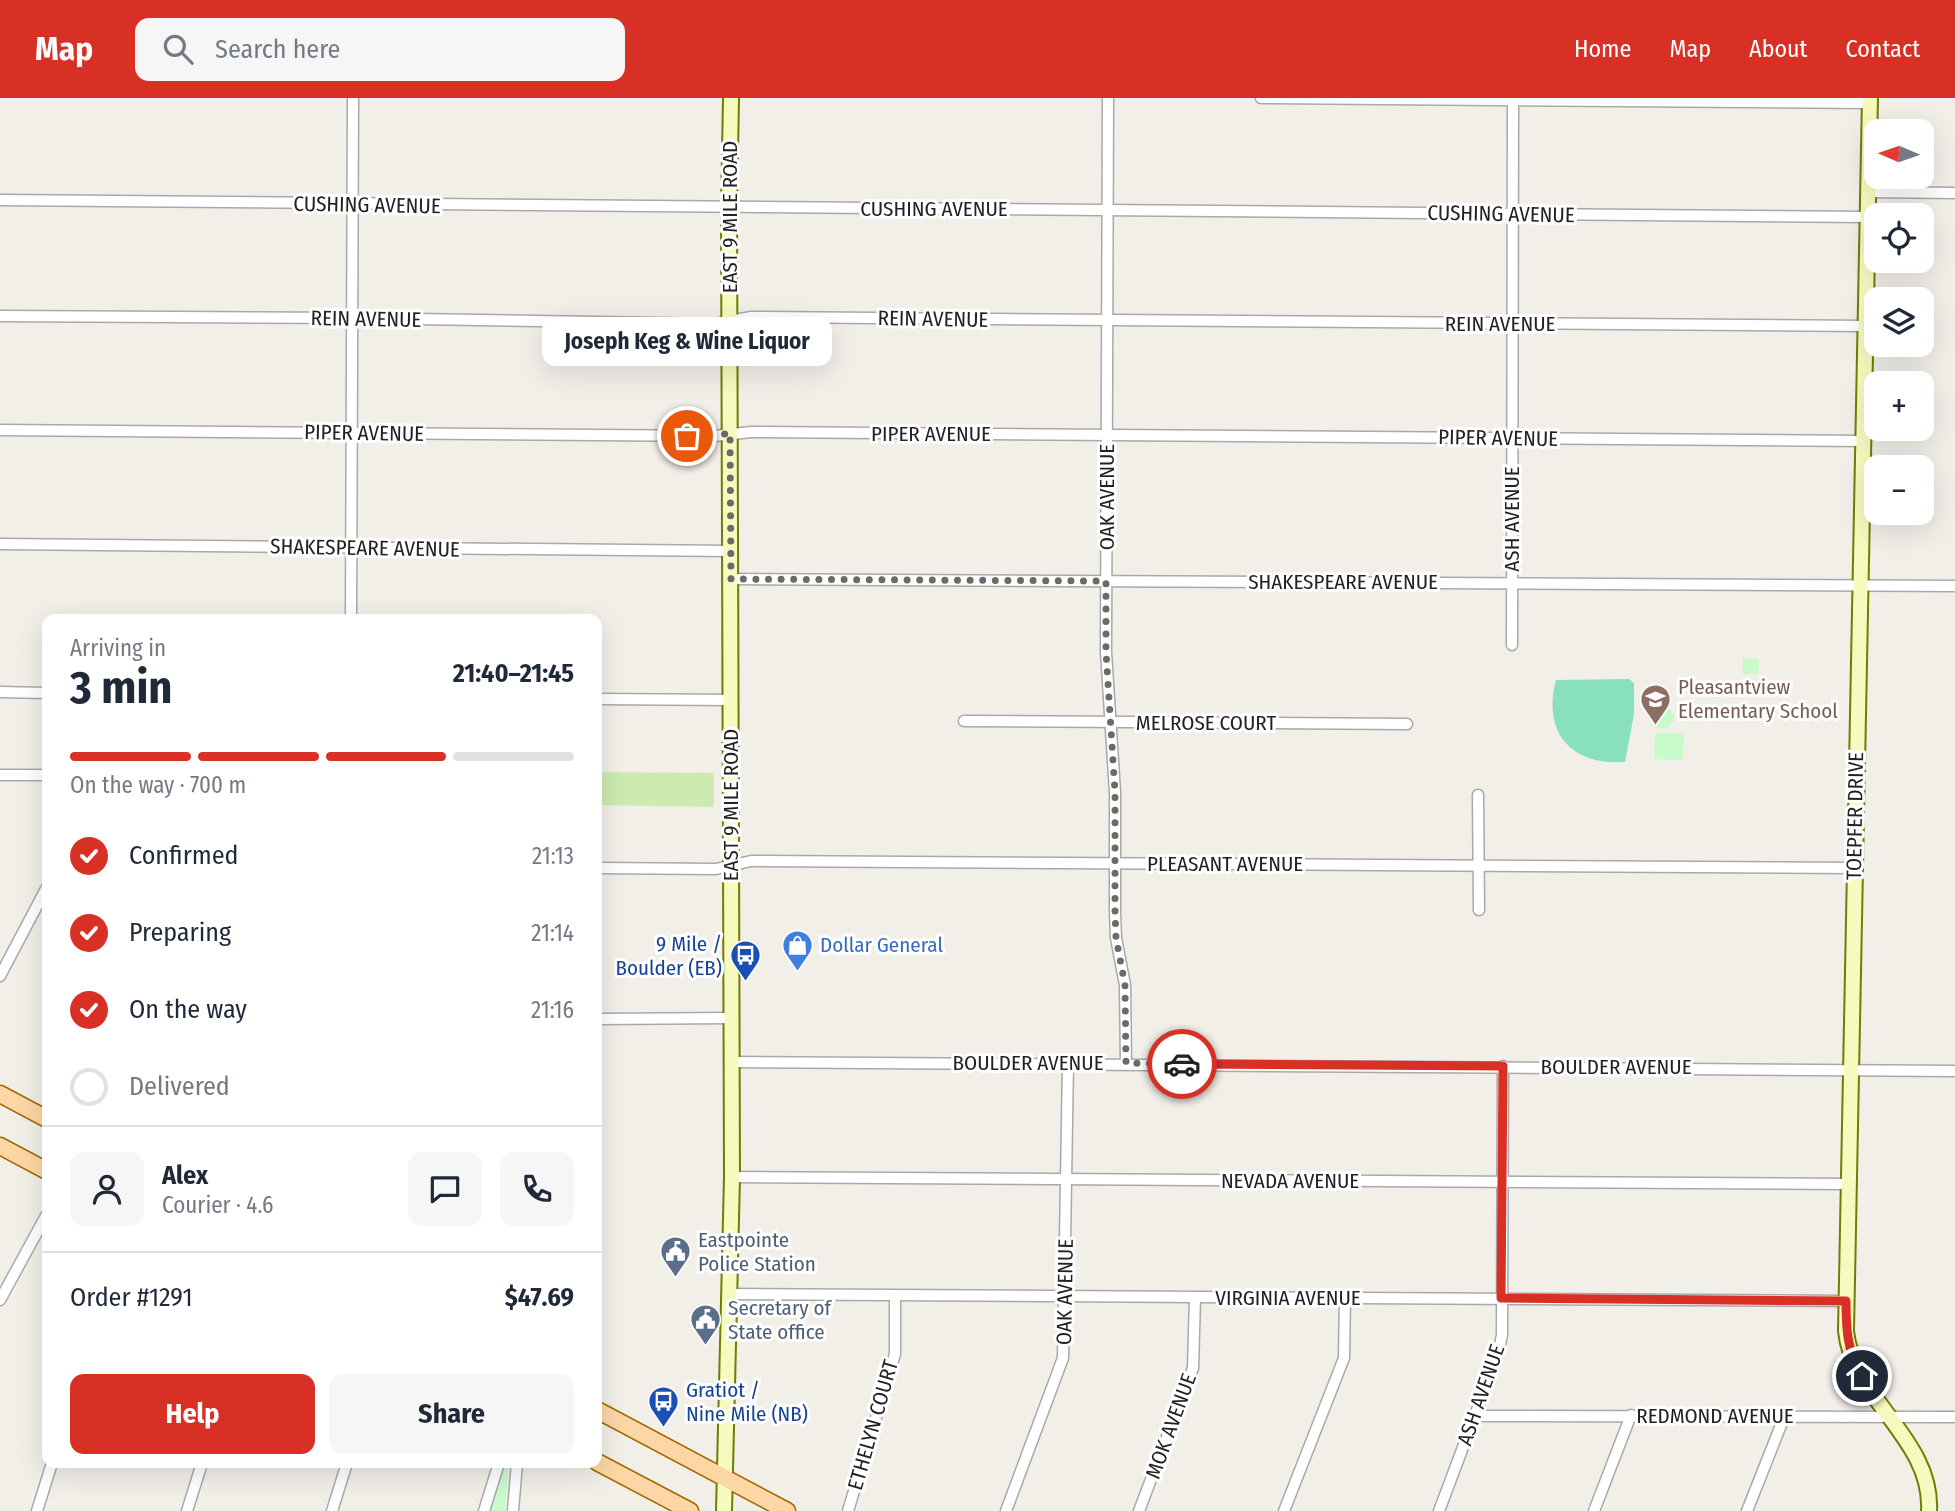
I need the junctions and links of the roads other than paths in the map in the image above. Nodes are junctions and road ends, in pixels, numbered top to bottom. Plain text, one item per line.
1 (353, 98) edge
2 (731, 98) edge
3 (1108, 98) edge
4 (1261, 98) edge
5 (1513, 99) edge
6 (1870, 100) edge
7 (1868, 192) junction
8 (1955, 193) edge
9 (0, 200) edge
10 (1868, 203) edge
11 (352, 205) junction
12 (729, 208) junction
13 (1107, 210) junction
14 (1513, 214) junction
15 (1864, 217) edge
16 (0, 316) edge
17 (352, 318) junction
18 (730, 321) junction
19 (1108, 321) junction
20 (1512, 324) junction
21 (1864, 326) edge
22 (1865, 357) edge
23 (0, 430) edge
24 (351, 433) junction
25 (730, 433) junction
26 (1107, 435) junction
27 (1512, 438) junction
28 (1862, 441) junction
29 (0, 544) edge
30 (352, 548) junction
31 (730, 551) junction
32 (731, 579) junction
33 (1106, 581) junction
34 (1511, 583) junction
35 (1860, 585) junction
36 (1955, 586) edge
37 (351, 614) edge
38 (1512, 645) dead end
39 (0, 692) edge
40 (42, 693) edge
41 (602, 699) edge
42 (731, 700) junction
43 (964, 721) dead end
44 (1111, 722) junction
45 (1407, 724) dead end
46 (0, 775) edge
47 (42, 775) edge
48 (1478, 794) dead end
49 (1116, 863) junction
50 (1478, 866) junction
51 (731, 867) junction
52 (602, 868) edge
53 (1854, 868) junction
54 (42, 896) edge
55 (1479, 910) dead end
56 (0, 976) edge
57 (732, 1018) junction
58 (602, 1019) edge
59 (732, 1062) junction
60 (1068, 1063) junction
61 (1126, 1063) junction
62 (1503, 1066) junction
63 (1851, 1069) junction
64 (1955, 1071) edge
65 (0, 1094) edge
66 (42, 1116) edge
67 (0, 1146) edge
68 (42, 1168) edge
69 (732, 1177) junction
70 (1067, 1180) junction
71 (1501, 1181) junction
72 (1849, 1184) junction
73 (42, 1223) edge
74 (731, 1294) junction
75 (895, 1296) junction
76 (1065, 1296) junction
77 (1195, 1298) junction
78 (1345, 1298) junction
79 (1501, 1298) junction
80 (0, 1300) edge
81 (1846, 1301) junction
82 (602, 1413) edge
83 (1631, 1415) junction
84 (1886, 1415) junction
85 (1476, 1416) junction
86 (1781, 1416) junction
87 (1955, 1417) edge
88 (602, 1465) edge
89 (50, 1468) edge
90 (200, 1468) edge
91 (345, 1468) edge
92 (497, 1468) edge
93 (517, 1468) edge
94 (725, 1478) junction
95 (37, 1511) edge
96 (187, 1511) edge
97 (332, 1511) edge
98 (484, 1511) edge
99 (513, 1511) edge
100 (690, 1511) edge
101 (724, 1511) edge
102 (787, 1511) edge
103 (848, 1511) edge
104 (1006, 1511) edge
105 (1139, 1511) edge
106 (1284, 1511) edge
107 (1439, 1511) edge
108 (1594, 1511) edge
109 (1748, 1511) edge
110 (1929, 1511) edge

1 - 11 street
2 - 12 street, EAST 9 MILE ROAD
3 - 13 street, OAK AVENUE
4 - 5 street
5 - 6 street
5 - 14 street, ASH AVENUE
6 - 7 street, TOEPFER DRIVE
7 - 8 street
7 - 10 street, TOEPFER DRIVE
9 - 11 street, CUSHING AVENUE
11 - 12 street, CUSHING AVENUE
11 - 17 street
12 - 13 street, CUSHING AVENUE
12 - 18 street, EAST 9 MILE ROAD
13 - 14 street, CUSHING AVENUE
13 - 19 street, OAK AVENUE
14 - 15 street, CUSHING AVENUE
14 - 20 street, ASH AVENUE
16 - 17 street, REIN AVENUE
17 - 18 street, REIN AVENUE
17 - 24 street
18 - 19 street, REIN AVENUE
18 - 25 street, EAST 9 MILE ROAD
19 - 20 street, REIN AVENUE
19 - 26 street, OAK AVENUE
20 - 21 street, REIN AVENUE
20 - 27 street, ASH AVENUE
22 - 28 street, TOEPFER DRIVE
23 - 24 street, PIPER AVENUE
24 - 25 street, PIPER AVENUE
24 - 30 street
25 - 26 street, PIPER AVENUE
25 - 31 street, EAST 9 MILE ROAD
26 - 27 street, PIPER AVENUE
26 - 33 street, OAK AVENUE
27 - 28 street, PIPER AVENUE
27 - 34 street, ASH AVENUE
28 - 35 street, TOEPFER DRIVE
29 - 30 street, SHAKESPEARE AVENUE
30 - 31 street, SHAKESPEARE AVENUE
30 - 37 street
31 - 32 street, EAST 9 MILE ROAD
32 - 33 street, SHAKESPEARE AVENUE
32 - 42 street, EAST 9 MILE ROAD
33 - 34 street, SHAKESPEARE AVENUE
33 - 44 street, OAK AVENUE
34 - 35 street, SHAKESPEARE AVENUE
34 - 38 street, ASH AVENUE
35 - 36 street, SHAKESPEARE AVENUE
35 - 53 street, TOEPFER DRIVE
39 - 40 street
41 - 42 street
42 - 51 street, EAST 9 MILE ROAD
43 - 44 street, MELROSE COURT
44 - 45 street, MELROSE COURT
44 - 49 street, OAK AVENUE
46 - 47 street
48 - 50 street
49 - 50 street, PLEASANT AVENUE
49 - 51 street, PLEASANT AVENUE
49 - 61 street, OAK AVENUE
50 - 53 street, PLEASANT AVENUE
50 - 55 street
51 - 52 street, PLEASANT AVENUE
51 - 57 street, EAST 9 MILE ROAD
53 - 63 street, TOEPFER DRIVE
54 - 56 street
57 - 58 street
57 - 59 street, EAST 9 MILE ROAD
59 - 60 street, BOULDER AVENUE
59 - 69 street, EAST 9 MILE ROAD
60 - 61 street, BOULDER AVENUE
60 - 70 street, OAK AVENUE
61 - 62 street, BOULDER AVENUE
62 - 63 street, BOULDER AVENUE
62 - 71 street, ASH AVENUE
63 - 64 street, BOULDER AVENUE
63 - 72 street, TOEPFER DRIVE
65 - 66 main road
67 - 68 main road
69 - 70 street, NEVADA AVENUE
69 - 74 street, EAST 9 MILE ROAD
70 - 71 street, NEVADA AVENUE
70 - 76 street, OAK AVENUE
71 - 72 street, NEVADA AVENUE
71 - 79 street, ASH AVENUE
72 - 81 street, TOEPFER DRIVE
73 - 80 street
74 - 75 street, VIRGINIA AVENUE
74 - 94 street, EAST 9 MILE ROAD
75 - 76 street, VIRGINIA AVENUE
75 - 103 street, ETHELYN COURT
76 - 77 street, VIRGINIA AVENUE
76 - 104 street, OAK AVENUE
77 - 78 street, VIRGINIA AVENUE
77 - 105 street, MOK AVENUE
78 - 79 street, VIRGINIA AVENUE
78 - 106 street
79 - 81 street, VIRGINIA AVENUE
79 - 85 street, ASH AVENUE
81 - 84 street, TOEPFER DRIVE
82 - 94 main road
83 - 85 street, REDMOND AVENUE
83 - 86 street, REDMOND AVENUE
83 - 108 street
84 - 86 street, REDMOND AVENUE
84 - 87 street, REDMOND AVENUE
84 - 110 street, TOEPFER DRIVE
85 - 107 street, ASH AVENUE
86 - 109 street
88 - 100 main road
89 - 95 street
90 - 96 street
91 - 97 street
92 - 98 street
93 - 99 street
94 - 101 street, EAST 9 MILE ROAD
94 - 102 main road

